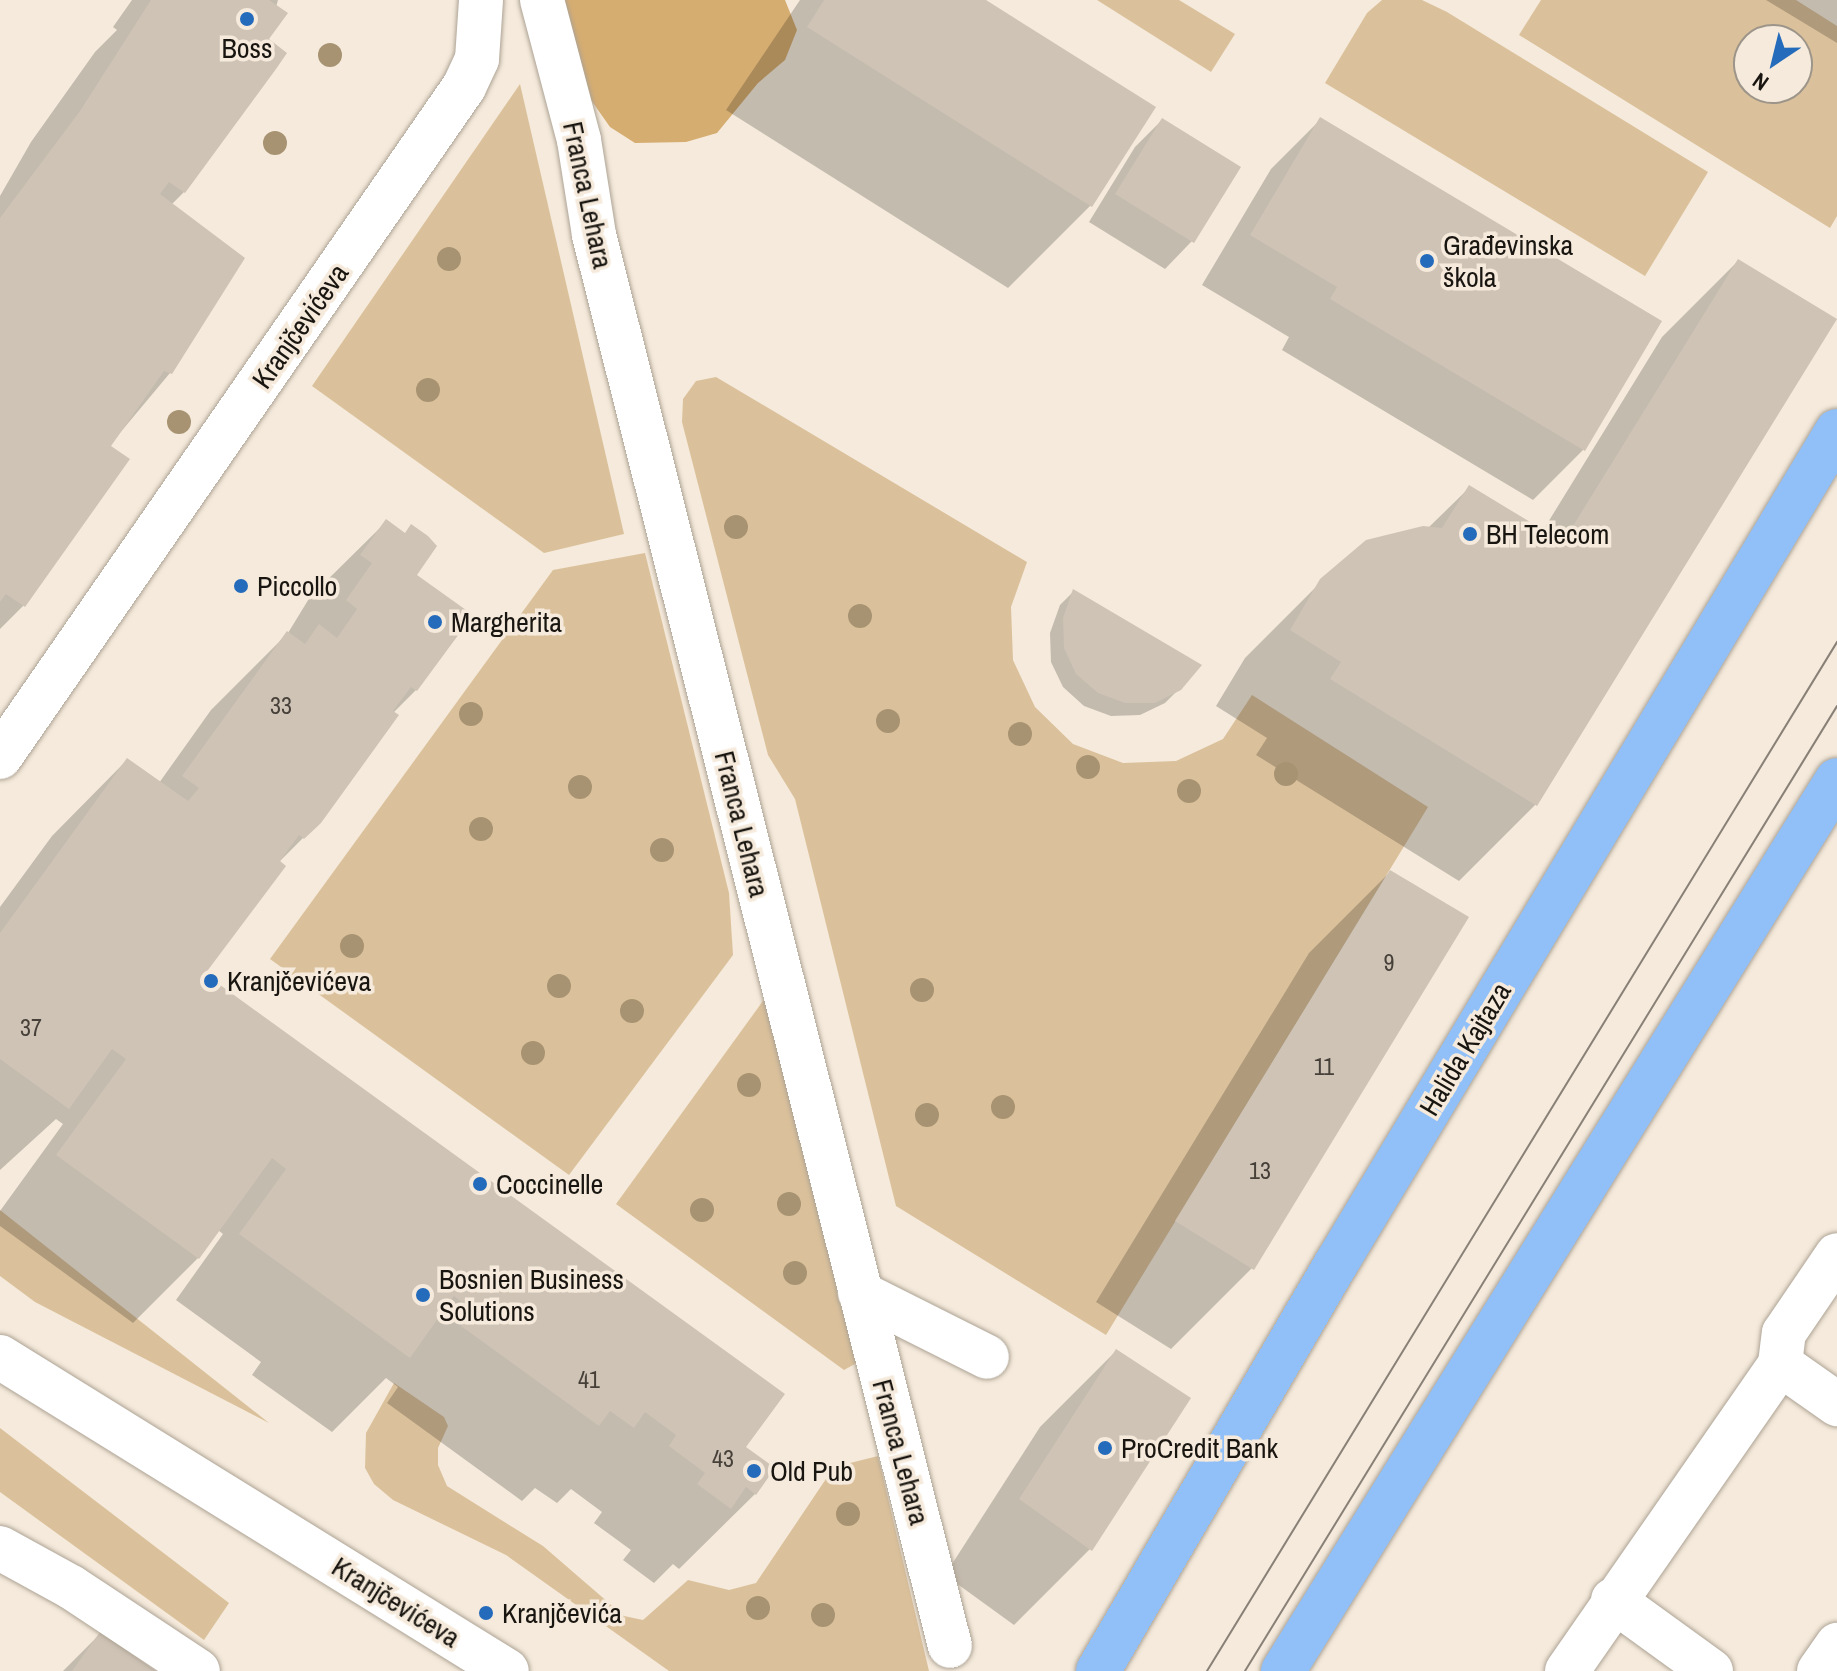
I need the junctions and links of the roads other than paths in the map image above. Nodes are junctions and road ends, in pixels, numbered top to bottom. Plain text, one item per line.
1 (481, 0) edge
2 (542, 0) edge
3 (1837, 431) edge
4 (0, 757) edge
5 (1837, 780) edge
6 (1837, 1255) edge
7 (860, 1293) junction
8 (0, 1357) edge
9 (987, 1357) dead end
10 (1780, 1364) junction
11 (1837, 1404) edge
12 (0, 1548) edge
13 (1613, 1600) junction
14 (1837, 1645) edge
15 (950, 1646) dead end
16 (198, 1671) edge
17 (507, 1671) edge
18 (1098, 1671) edge
19 (1283, 1671) edge
20 (1567, 1671) edge
21 (1711, 1671) edge
22 (1819, 1671) edge

1 - 4 street, Kranjčevićeva
2 - 7 street, Franca Lehara
3 - 18 main road, Halida Kajtaza
5 - 19 main road
6 - 10 street
7 - 9 street
7 - 15 street, Franca Lehara
8 - 17 street, Kranjčevićeva
10 - 11 street
10 - 13 street
12 - 16 street
13 - 20 street
13 - 21 street
14 - 22 street

